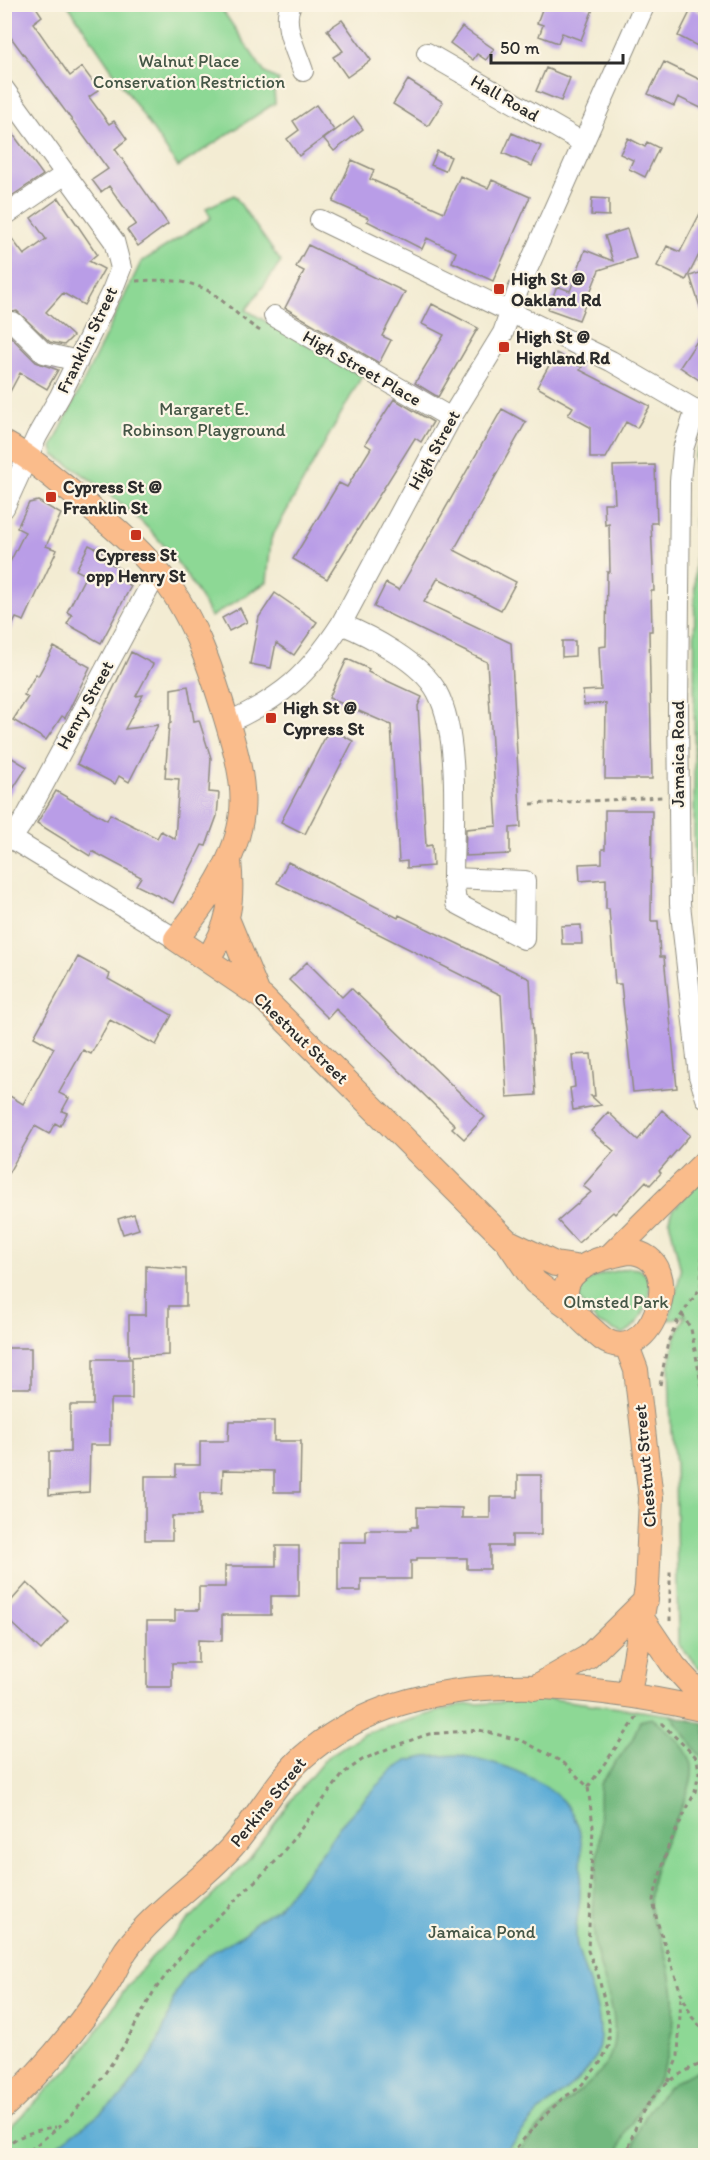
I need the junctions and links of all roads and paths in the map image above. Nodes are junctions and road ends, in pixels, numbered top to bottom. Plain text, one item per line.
1 (291, 4) edge
2 (645, 4) edge
3 (427, 53) dead end
4 (303, 71) dead end
5 (4, 89) edge
6 (582, 142) junction
7 (64, 175) junction
8 (4, 216) edge
9 (320, 220) dead end
10 (128, 281) dead end
11 (510, 314) junction
12 (13, 322) dead end
13 (269, 325) joint
14 (78, 361) junction
15 (701, 413) edge
16 (451, 418) junction
17 (4, 443) edge
18 (28, 457) junction
19 (4, 508) edge
20 (158, 571) junction
21 (341, 624) junction
22 (227, 723) junction
23 (663, 797) dead end
24 (531, 804) dead end
25 (8, 836) edge
26 (229, 860) junction
27 (453, 878) dead end
28 (228, 921) junction
29 (176, 939) junction
30 (207, 960) junction
31 (258, 994) junction
32 (705, 1098) edge
33 (705, 1161) edge
34 (661, 1206) junction
35 (507, 1241) junction
36 (705, 1246) edge
37 (611, 1255) junction
38 (655, 1264) junction
39 (582, 1268) junction
40 (704, 1271) edge
41 (572, 1308) junction
42 (682, 1314) junction
43 (627, 1346) junction
44 (659, 1389) dead end
45 (705, 1409) edge
46 (670, 1563) dead end
47 (644, 1610) junction
48 (670, 1626) dead end
49 (534, 1688) junction
50 (705, 1701) edge
51 (635, 1703) junction
52 (705, 1710) edge
53 (668, 1729) dead end
54 (588, 1787) junction
55 (681, 1993) junction
56 (705, 2033) edge
57 (705, 2062) edge
58 (668, 2082) junction
59 (4, 2106) edge
60 (58, 2126) junction
61 (4, 2146) edge
62 (23, 2156) edge
63 (509, 2156) edge
64 (627, 2156) edge

1 - 4 street
2 - 6 street, High Street
3 - 6 street, Hall Road
5 - 7 street, Franklin Street
6 - 11 street, High Street
7 - 8 street
7 - 14 street, Franklin Street
9 - 11 street
10 - 13 path
11 - 15 street
11 - 16 street, High Street
12 - 14 street
13 - 16 street, High Street Place
14 - 18 street, Franklin Street
15 - 32 street, Jamaica Road
16 - 21 street, High Street
17 - 18 main road
18 - 19 street, Franklin Street
18 - 20 main road
20 - 22 main road
20 - 25 street, Henry Street
21 - 22 street, High Street
21 - 27 street
22 - 26 main road
23 - 24 path
25 - 29 street, Chestnut Street
26 - 28 main road
26 - 29 main road
28 - 30 main road
28 - 31 main road
29 - 30 main road, Chestnut Street
30 - 31 main road, Chestnut Street
31 - 35 main road, Chestnut Street
33 - 34 main road
34 - 37 main road
34 - 38 main road
35 - 39 main road, Chestnut Street
35 - 41 main road, Chestnut Street
36 - 40 path
37 - 38 main road
37 - 39 main road
38 - 43 main road
39 - 41 main road
40 - 42 path
41 - 43 main road
42 - 44 path
42 - 45 path
43 - 47 main road, Chestnut Street
46 - 48 path
47 - 49 main road
47 - 50 main road
47 - 51 main road, Chestnut Street
49 - 51 main road, Perkins Street
49 - 59 main road, Perkins Street
51 - 52 main road, Perkins Street
51 - 54 path
53 - 55 path
54 - 60 path
54 - 63 path
55 - 56 path
55 - 58 path
57 - 58 path
58 - 64 path
60 - 61 path
60 - 62 path

